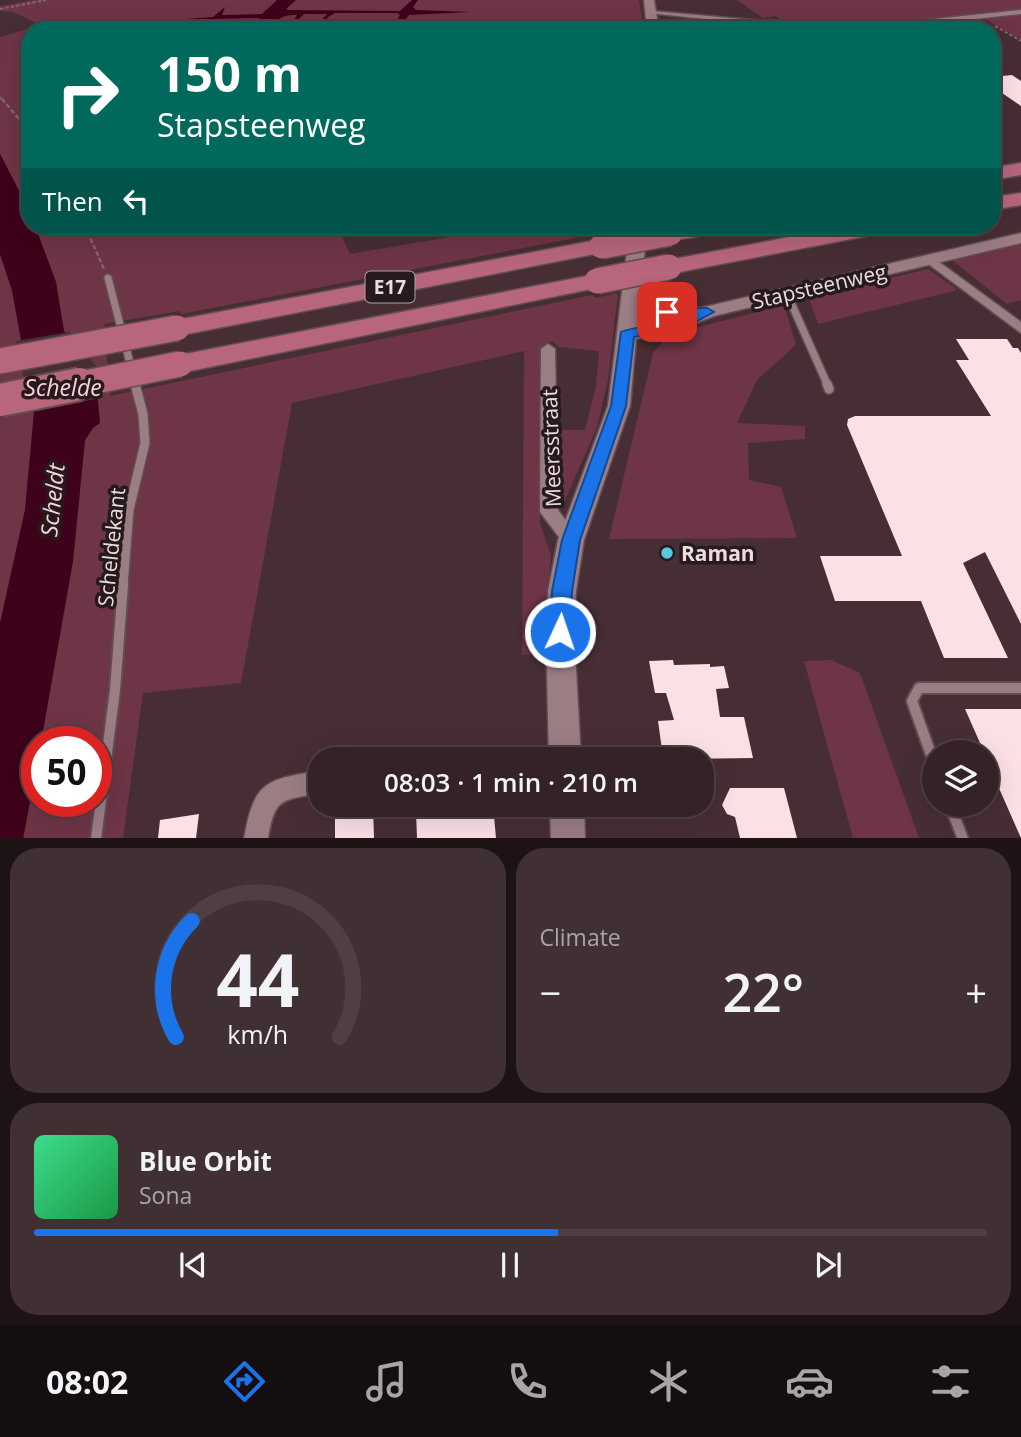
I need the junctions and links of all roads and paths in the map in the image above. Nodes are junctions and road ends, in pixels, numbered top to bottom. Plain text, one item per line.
1 (47, 0) edge
2 (649, 0) edge
3 (0, 9) edge
4 (1021, 12) edge
5 (652, 13) junction
6 (977, 17) junction
7 (652, 21) edge
8 (731, 21) edge
9 (941, 21) edge
10 (984, 21) edge
11 (1001, 30) edge
12 (1021, 41) edge
13 (0, 97) edge
14 (21, 121) edge
15 (1021, 169) edge
16 (1001, 172) edge
17 (1021, 199) edge
18 (1001, 202) edge
19 (89, 235) edge
20 (637, 235) edge
21 (660, 235) edge
22 (834, 235) edge
23 (1021, 238) edge
24 (931, 260) junction
25 (108, 278) joint
26 (781, 294) junction
27 (629, 320) junction
28 (1021, 329) edge
29 (548, 349) dead end
30 (0, 361) edge
31 (829, 389) dead end
32 (0, 400) edge
33 (571, 540) junction
34 (1021, 688) edge
35 (926, 740) edge
36 (565, 747) edge
37 (308, 784) edge
38 (567, 817) edge
39 (954, 817) edge
40 (96, 838) edge
41 (256, 838) edge
42 (568, 838) edge
43 (962, 838) edge

1 - 3 path
2 - 5 main road
4 - 6 street
5 - 7 main road
5 - 8 street
6 - 9 street
6 - 10 path
11 - 12 path
13 - 14 path
15 - 16 highway
17 - 18 highway
19 - 25 path
20 - 27 main road, Meersstraat
21 - 30 highway, E17, bridge
22 - 32 highway, E17, bridge
23 - 24 main road, Stapsteenweg
24 - 26 main road, Stapsteenweg
24 - 28 street
25 - 40 lane, Scheldekant
26 - 27 main road, Stapsteenweg
26 - 31 lane
27 - 33 main road, Meersstraat
29 - 33 street, Meersstraat
33 - 36 main road, Meersstraat
34 - 35 lane
37 - 41 street
38 - 42 main road
39 - 43 lane

